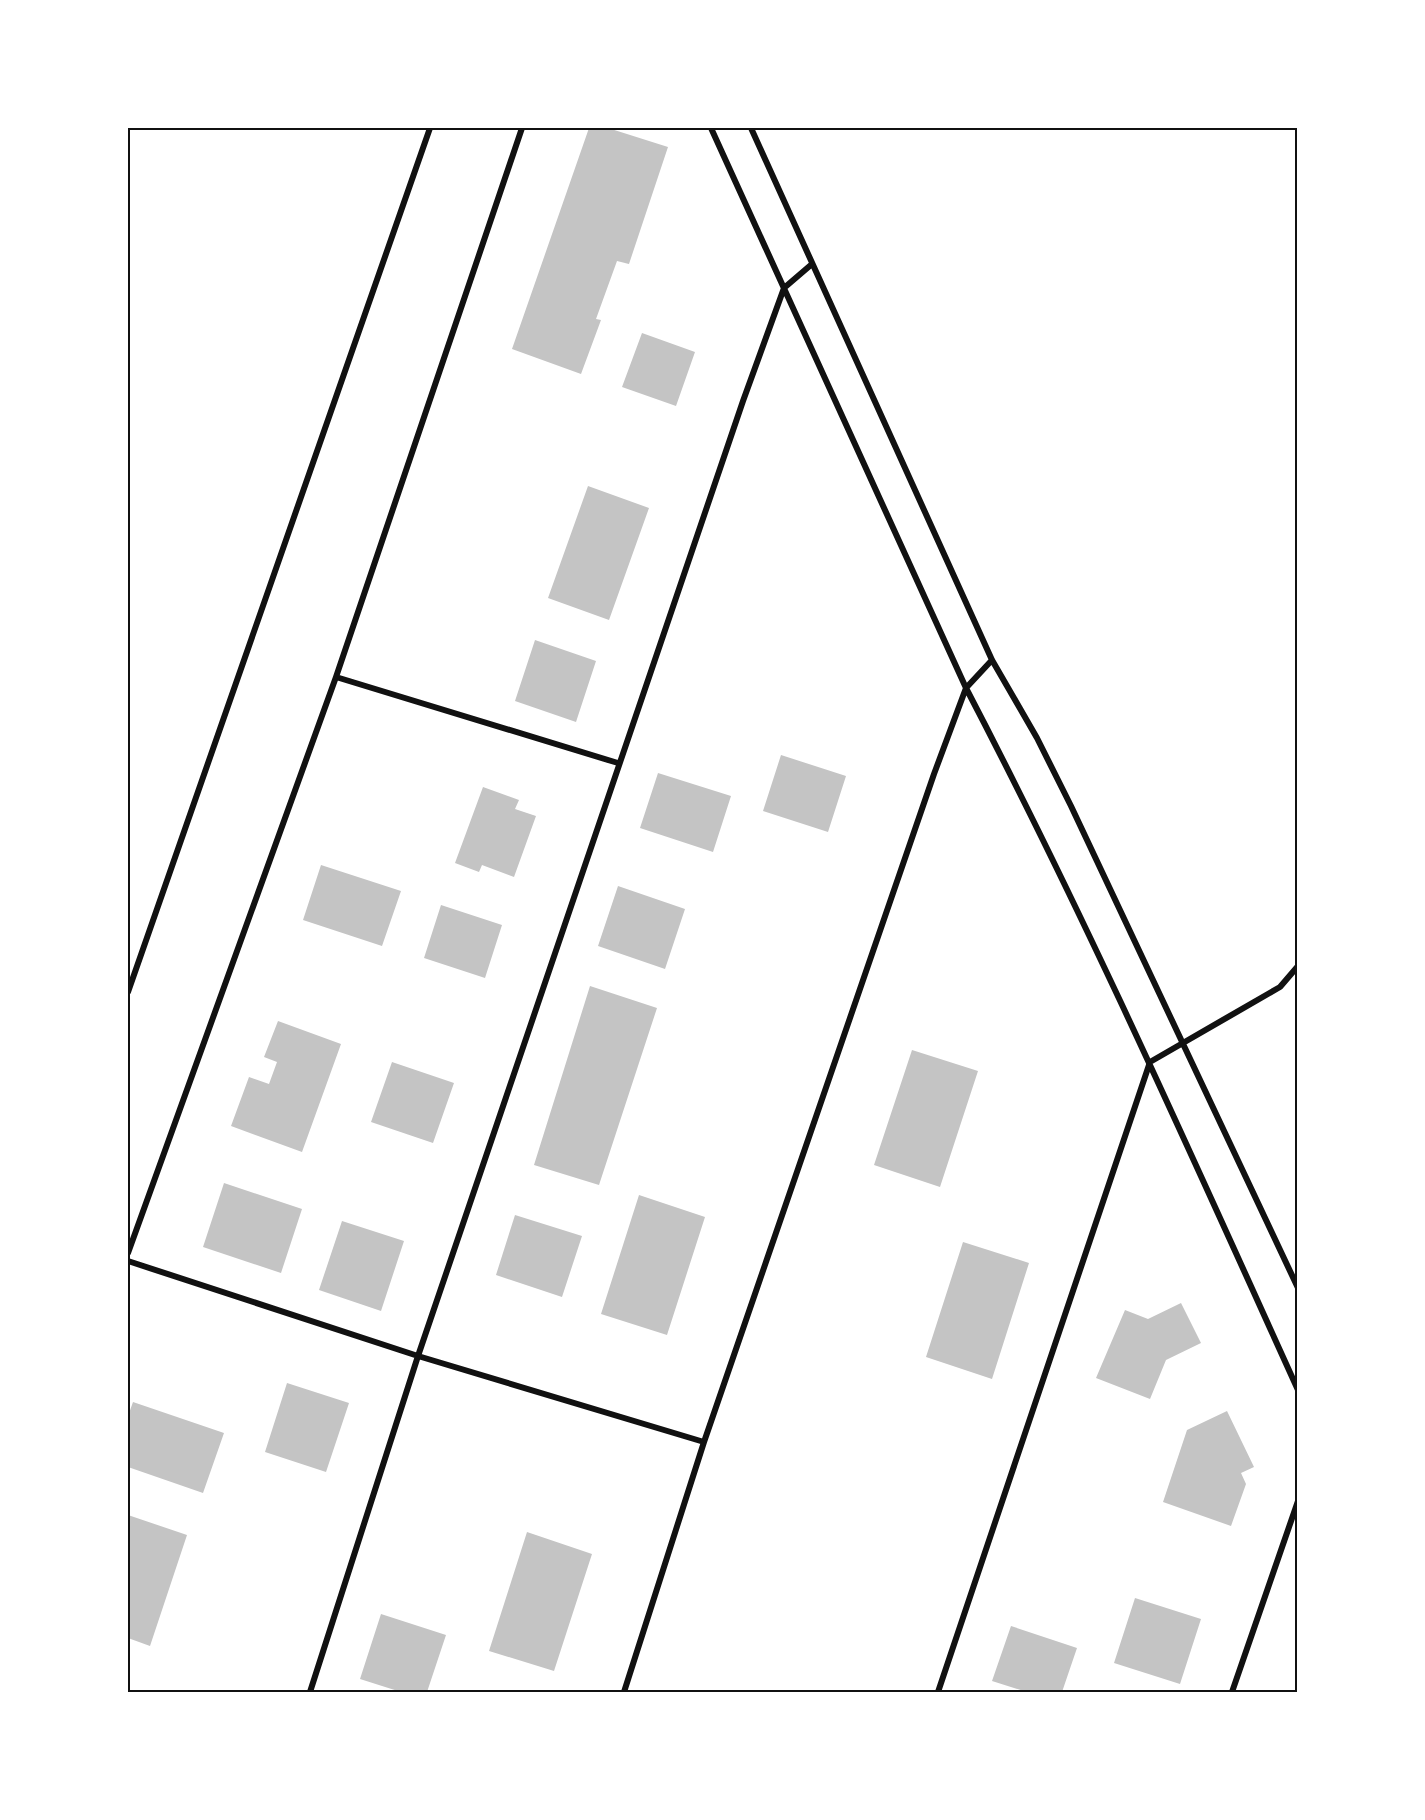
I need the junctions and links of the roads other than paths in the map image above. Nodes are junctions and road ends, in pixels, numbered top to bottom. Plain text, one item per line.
1 (430, 128) edge
2 (522, 128) edge
3 (711, 128) edge
4 (751, 128) edge
5 (812, 264) junction
6 (784, 288) junction
7 (992, 660) junction
8 (336, 676) junction
9 (966, 688) junction
10 (618, 763) junction
11 (1298, 966) edge
12 (128, 992) edge
13 (1185, 1043) junction
14 (1150, 1062) junction
15 (128, 1253) edge
16 (128, 1261) edge
17 (1298, 1288) edge
18 (418, 1356) junction
19 (1298, 1390) edge
20 (704, 1442) junction
21 (1298, 1501) edge
22 (310, 1692) edge
23 (624, 1692) edge
24 (938, 1692) edge
25 (1232, 1692) edge

1 - 12 street
2 - 8 street
3 - 6 street
4 - 5 street
5 - 6 street
5 - 7 street
6 - 9 street
6 - 10 street
7 - 9 street
7 - 13 street
8 - 10 street
8 - 15 street
9 - 14 street
9 - 20 street
10 - 18 street
11 - 13 street
13 - 14 street
13 - 17 street
14 - 19 street
14 - 24 street
16 - 18 street
18 - 20 street
18 - 22 street
20 - 23 street
21 - 25 street

